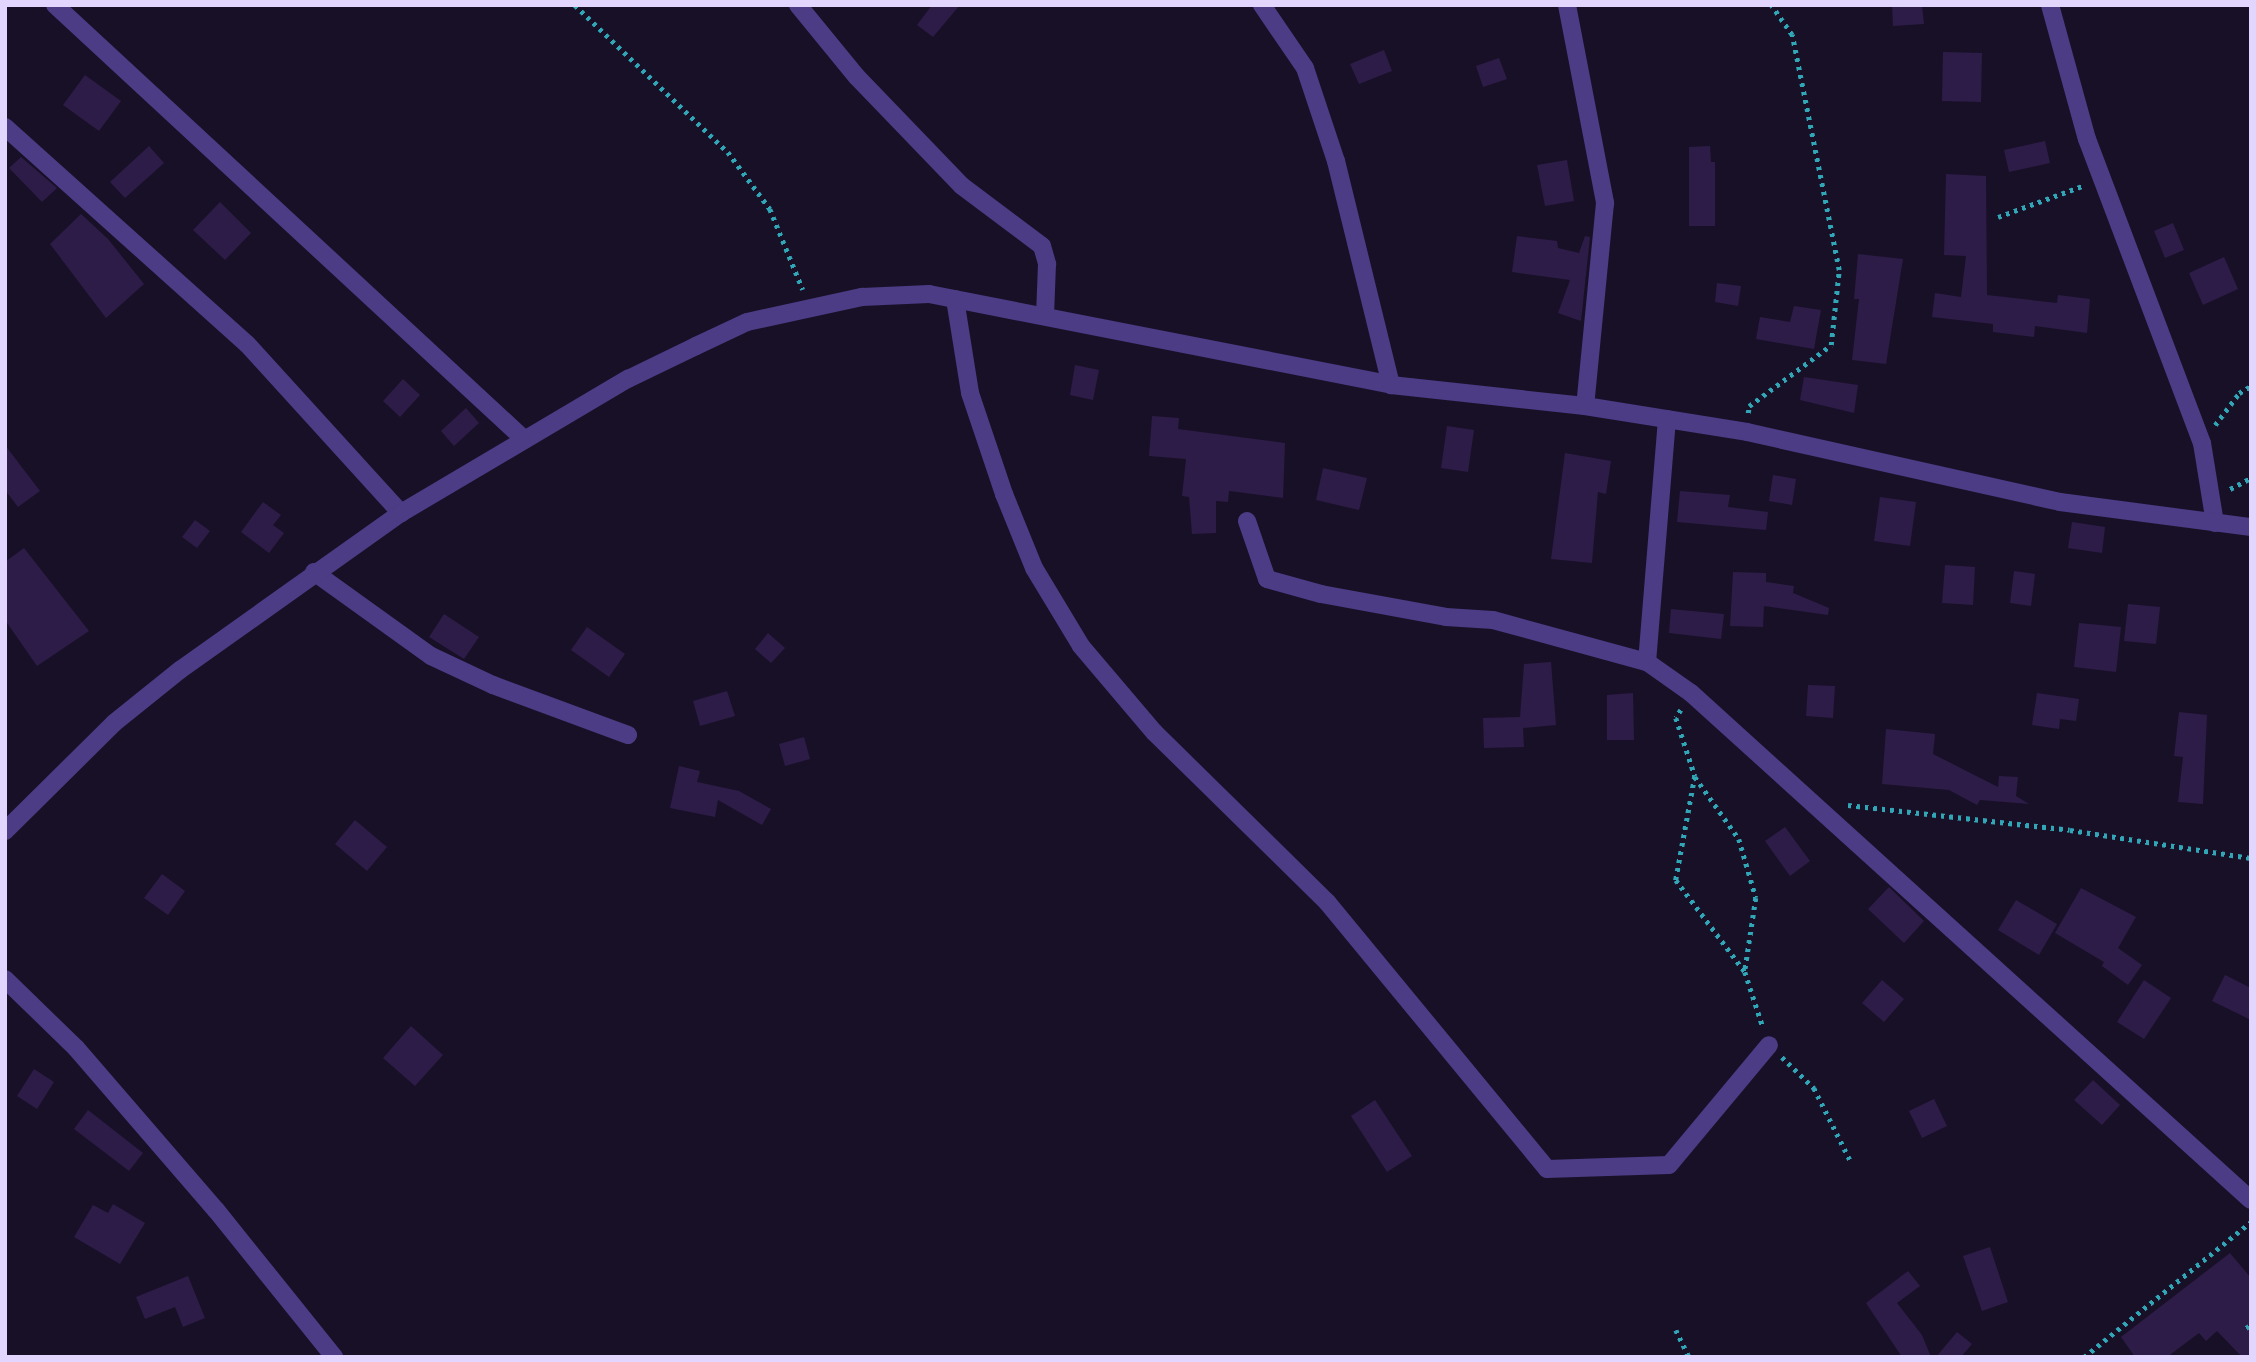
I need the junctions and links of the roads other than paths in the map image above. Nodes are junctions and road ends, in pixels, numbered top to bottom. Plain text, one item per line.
1 (55, 5) edge
2 (798, 5) edge
3 (1262, 5) edge
4 (1567, 5) edge
5 (2050, 5) edge
6 (5, 127) edge
7 (955, 299) junction
8 (1045, 316) junction
9 (1391, 385) junction
10 (1585, 406) junction
11 (1667, 419) junction
12 (525, 440) junction
13 (401, 513) junction
14 (1247, 521) dead end
15 (2214, 523) junction
16 (2251, 527) edge
17 (314, 572) junction
18 (1647, 662) junction
19 (628, 735) dead end
20 (5, 831) edge
21 (5, 979) edge
22 (1769, 1045) road end
23 (2251, 1200) edge
24 (317, 1349) edge
25 (334, 1357) edge

1 - 12 street
2 - 8 street
3 - 9 street
4 - 10 street
5 - 15 street
6 - 13 street
7 - 8 street
7 - 12 street
7 - 22 street
8 - 9 street
9 - 10 street
10 - 11 street
11 - 15 street
11 - 18 street
12 - 13 street
13 - 17 street
14 - 18 street
15 - 16 street
17 - 19 street
17 - 20 street
18 - 23 street
21 - 24 street
24 - 25 street

